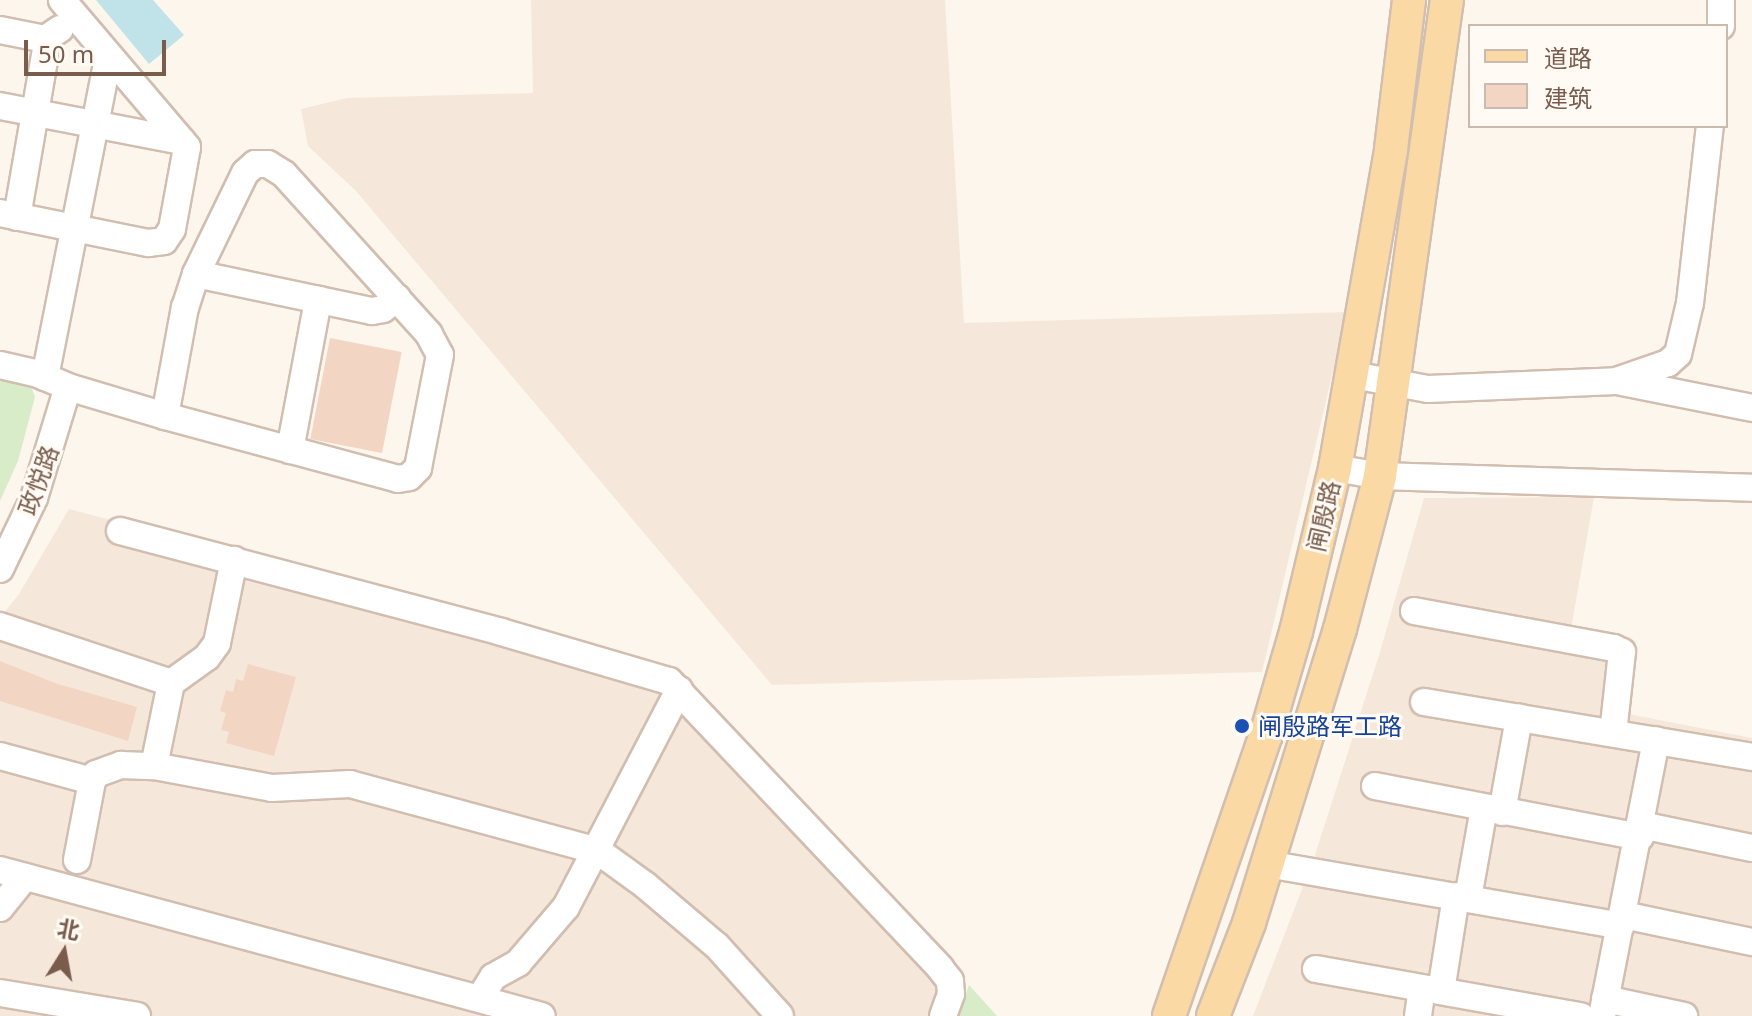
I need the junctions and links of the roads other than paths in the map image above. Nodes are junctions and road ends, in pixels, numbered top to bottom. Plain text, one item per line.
1 (1409, 0) edge
2 (1447, 0) edge
3 (1721, 0) edge
4 (68, 8) edge
5 (1721, 24) edge
6 (0, 30) edge
7 (48, 38) junction
8 (108, 58) junction
9 (0, 106) edge
10 (35, 113) junction
11 (94, 125) junction
12 (1710, 128) edge
13 (182, 141) junction
14 (8, 215) edge
15 (73, 229) junction
16 (196, 274) junction
17 (397, 298) junction
18 (318, 300) junction
19 (0, 365) edge
20 (1353, 375) junction
21 (1616, 381) junction
22 (56, 382) junction
23 (1395, 384) junction
24 (1752, 408) edge
25 (165, 416) junction
26 (290, 450) junction
27 (1335, 468) junction
28 (1380, 476) junction
29 (1752, 488) edge
30 (120, 531) dead end
31 (234, 560) junction
32 (0, 569) edge
33 (1414, 611) dead end
34 (3, 631) edge
35 (171, 683) junction
36 (679, 690) junction
37 (1424, 702) dead end
38 (1519, 718) junction
39 (1613, 733) junction
40 (1656, 740) junction
41 (0, 756) edge
42 (1752, 757) edge
43 (154, 766) junction
44 (92, 781) junction
45 (1375, 786) dead end
46 (1493, 810) junction
47 (1640, 831) junction
48 (1752, 848) edge
49 (598, 851) junction
50 (77, 860) dead end
51 (1267, 864) junction
52 (13, 873) edge
53 (1462, 897) junction
54 (0, 908) edge
55 (1622, 921) junction
56 (1752, 942) edge
57 (1316, 969) dead end
58 (1432, 989) junction
59 (0, 993) edge
60 (480, 998) junction
61 (1604, 1008) edge
62 (946, 1012) edge
63 (137, 1016) edge
64 (542, 1016) edge
65 (780, 1016) edge
66 (1169, 1016) edge
67 (1213, 1016) edge
68 (1418, 1016) edge
69 (1581, 1016) edge
70 (1684, 1016) edge

1 - 20 main road, 闸殷路
2 - 23 main road, 闸殷路
3 - 5 street
4 - 7 street
4 - 8 street
6 - 7 street
7 - 10 street
8 - 11 street, 政悦路
8 - 13 street
9 - 10 street
10 - 11 street
10 - 14 street
11 - 13 street
11 - 15 street, 政悦路
12 - 21 street
13 - 15 street
14 - 15 street
15 - 22 street, 政悦路
16 - 17 street
16 - 18 street
16 - 25 street
17 - 18 street
17 - 26 street
18 - 26 street
19 - 22 street
20 - 23 street
20 - 27 main road, 闸殷路
21 - 23 street
21 - 24 street
22 - 25 street
22 - 32 street, 政悦路
23 - 28 main road, 闸殷路
25 - 26 street
27 - 28 street
27 - 66 main road, 闸殷路
28 - 29 street
28 - 51 main road, 闸殷路
30 - 31 street
31 - 35 street
31 - 36 street
33 - 39 street
34 - 35 street
35 - 43 street
36 - 49 street
36 - 62 street
37 - 38 street
38 - 39 street
38 - 46 street
39 - 40 street
40 - 42 street
40 - 47 street
41 - 44 street
43 - 44 street
43 - 49 street
44 - 50 street
45 - 46 street
46 - 47 street
46 - 53 street
47 - 48 street
47 - 55 street
49 - 60 street
49 - 65 street
51 - 53 street
51 - 67 main road, 闸殷路
52 - 54 street
52 - 60 street
53 - 55 street
53 - 58 street
55 - 56 street
55 - 61 street
57 - 58 street
58 - 68 street
58 - 69 street
59 - 63 street
60 - 64 street
61 - 70 street

